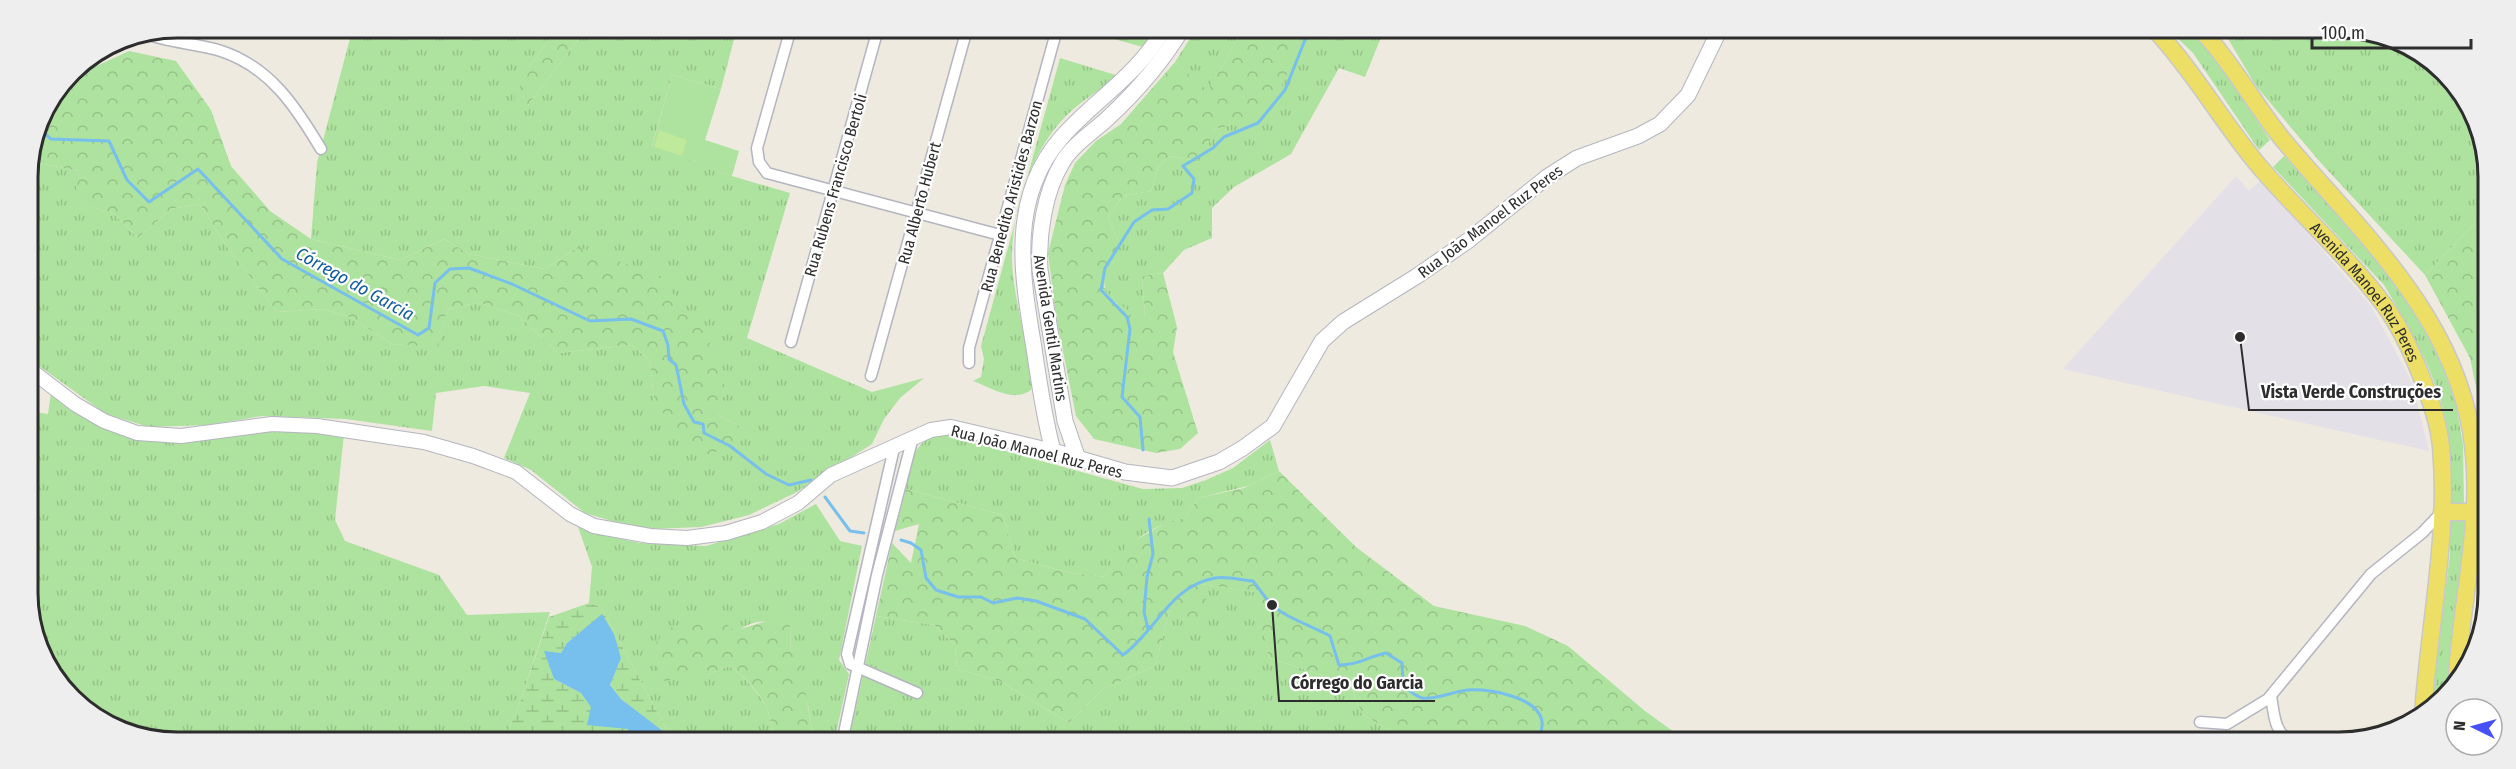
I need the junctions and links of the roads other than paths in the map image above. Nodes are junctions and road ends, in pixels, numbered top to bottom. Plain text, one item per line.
1 (166, 38) edge
2 (788, 38) edge
3 (876, 38) edge
4 (965, 38) edge
5 (1055, 38) edge
6 (1157, 38) edge
7 (1176, 38) edge
8 (1715, 38) edge
9 (2163, 38) edge
10 (2208, 38) edge
11 (321, 149) dead end
12 (834, 190) junction
13 (916, 213) junction
14 (1000, 235) junction
15 (791, 342) dead end
16 (969, 363) dead end
17 (38, 376) edge
18 (871, 376) dead end
19 (1065, 421) junction
20 (1045, 422) junction
21 (913, 437) junction
22 (894, 448) junction
23 (1053, 451) junction
24 (1078, 459) junction
25 (2442, 512) junction
26 (2475, 512) junction
27 (2458, 665) edge
28 (859, 668) junction
29 (917, 693) dead end
30 (2271, 696) junction
31 (2424, 702) edge
32 (2200, 722) dead end
33 (2280, 731) edge
34 (844, 732) edge

1 - 11 street
2 - 12 street
3 - 12 street, Rua Rubens Francisco Bertoli
4 - 13 street, Rua Alberto Hubert
5 - 14 street, Rua Benedito Aristides Barzon
6 - 20 main road, Avenida Gentil Martins
7 - 19 main road, Avenida Gentil Martins
8 - 24 main road, Rua João Manoel Ruz Peres
9 - 25 main road, Avenida Manoel Ruz Peres
10 - 26 main road, Avenida Manoel Ruz Peres
12 - 13 street
12 - 15 street, Rua Rubens Francisco Bertoli
13 - 14 street
13 - 18 street, Rua Alberto Hubert
14 - 16 street, Rua Benedito Aristides Barzon
17 - 22 street, Rua João Manoel Ruz Peres
19 - 20 street
19 - 24 main road, Avenida Gentil Martins
20 - 23 main road, Avenida Gentil Martins
21 - 22 street, Rua João Manoel Ruz Peres
21 - 23 street, Rua João Manoel Ruz Peres
21 - 28 street
22 - 28 street
23 - 24 main road, Rua João Manoel Ruz Peres
25 - 26 main road
25 - 30 street
25 - 31 main road, Avenida Manoel Ruz Peres
26 - 27 main road, Avenida Manoel Ruz Peres
28 - 29 street
28 - 34 street
30 - 32 street
30 - 33 street

